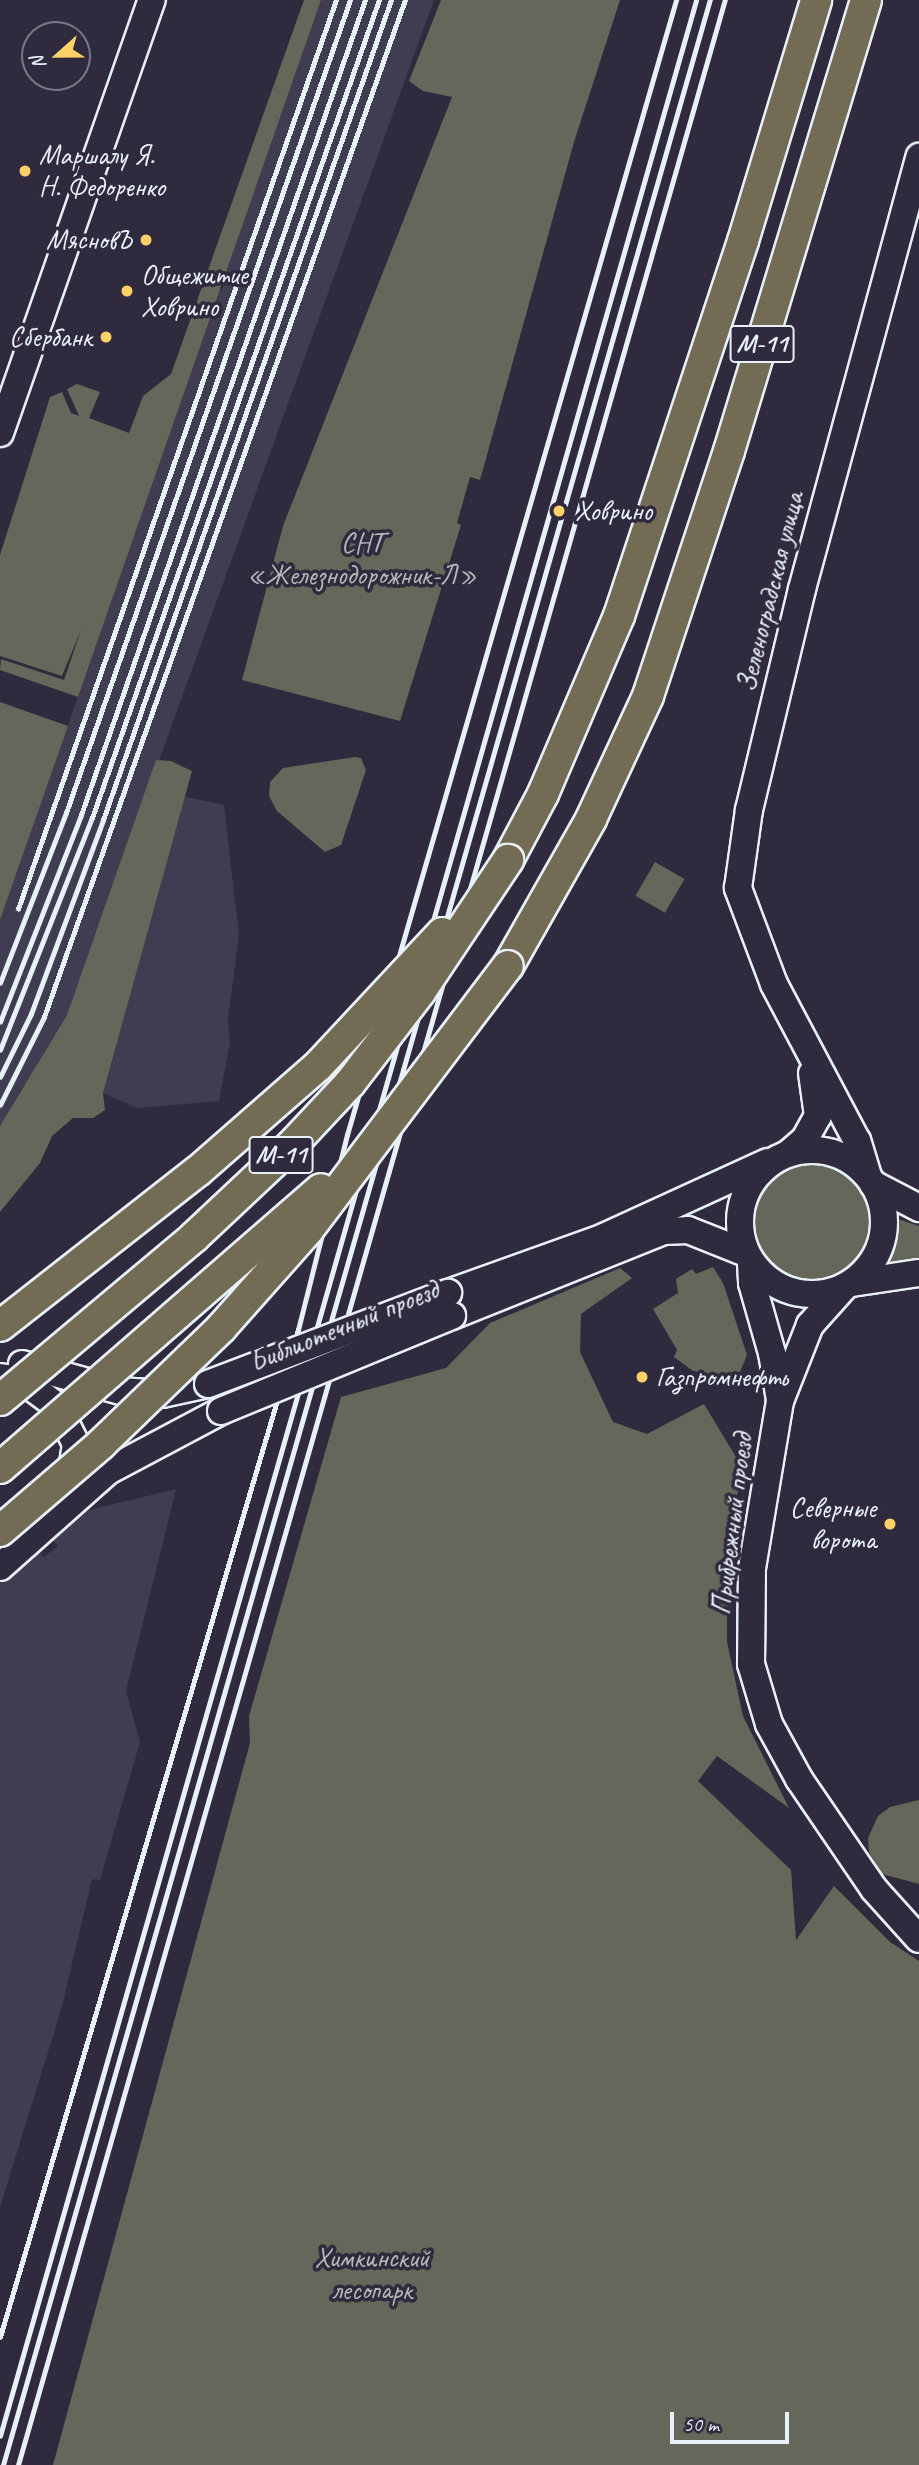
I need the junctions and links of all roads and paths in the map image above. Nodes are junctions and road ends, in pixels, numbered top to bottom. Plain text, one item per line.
1 (152, 0) edge
2 (816, 0) edge
3 (866, 0) edge
4 (919, 157) edge
5 (0, 433) edge
6 (508, 860) junction
7 (801, 1037) junction
8 (368, 1146) junction
9 (783, 1156) junction
10 (871, 1180) junction
11 (919, 1208) edge
12 (749, 1258) junction
13 (919, 1273) edge
14 (848, 1285) junction
15 (450, 1304) junction
16 (0, 1326) edge
17 (0, 1366) edge
18 (0, 1377) edge
19 (0, 1400) edge
20 (780, 1401) junction
21 (0, 1468) edge
22 (11, 1538) edge
23 (0, 1567) edge
24 (919, 1940) edge

1 - 5 street
2 - 6 main road, М-11
3 - 8 main road, М-11, bridge
4 - 7 street, Зеленоградская улица
6 - 16 main road, bridge
6 - 19 main road, М-11, bridge
7 - 9 street, Зеленоградская улица
7 - 10 street, Зеленоградская улица
8 - 21 main road, М-11, bridge
8 - 22 main road, bridge
9 - 10 street
9 - 12 street
9 - 15 street, Библиотечный проезд
10 - 11 street
10 - 14 street
12 - 14 street
12 - 15 street, Библиотечный проезд
12 - 20 street, Прибрежный проезд
13 - 14 street
14 - 20 street, Прибрежный проезд
15 - 17 street, Библиотечный проезд, bridge
15 - 22 street, Библиотечный проезд, bridge
18 - 22 street
20 - 24 street, Прибрежный проезд
22 - 23 street, Библиотечный проезд

